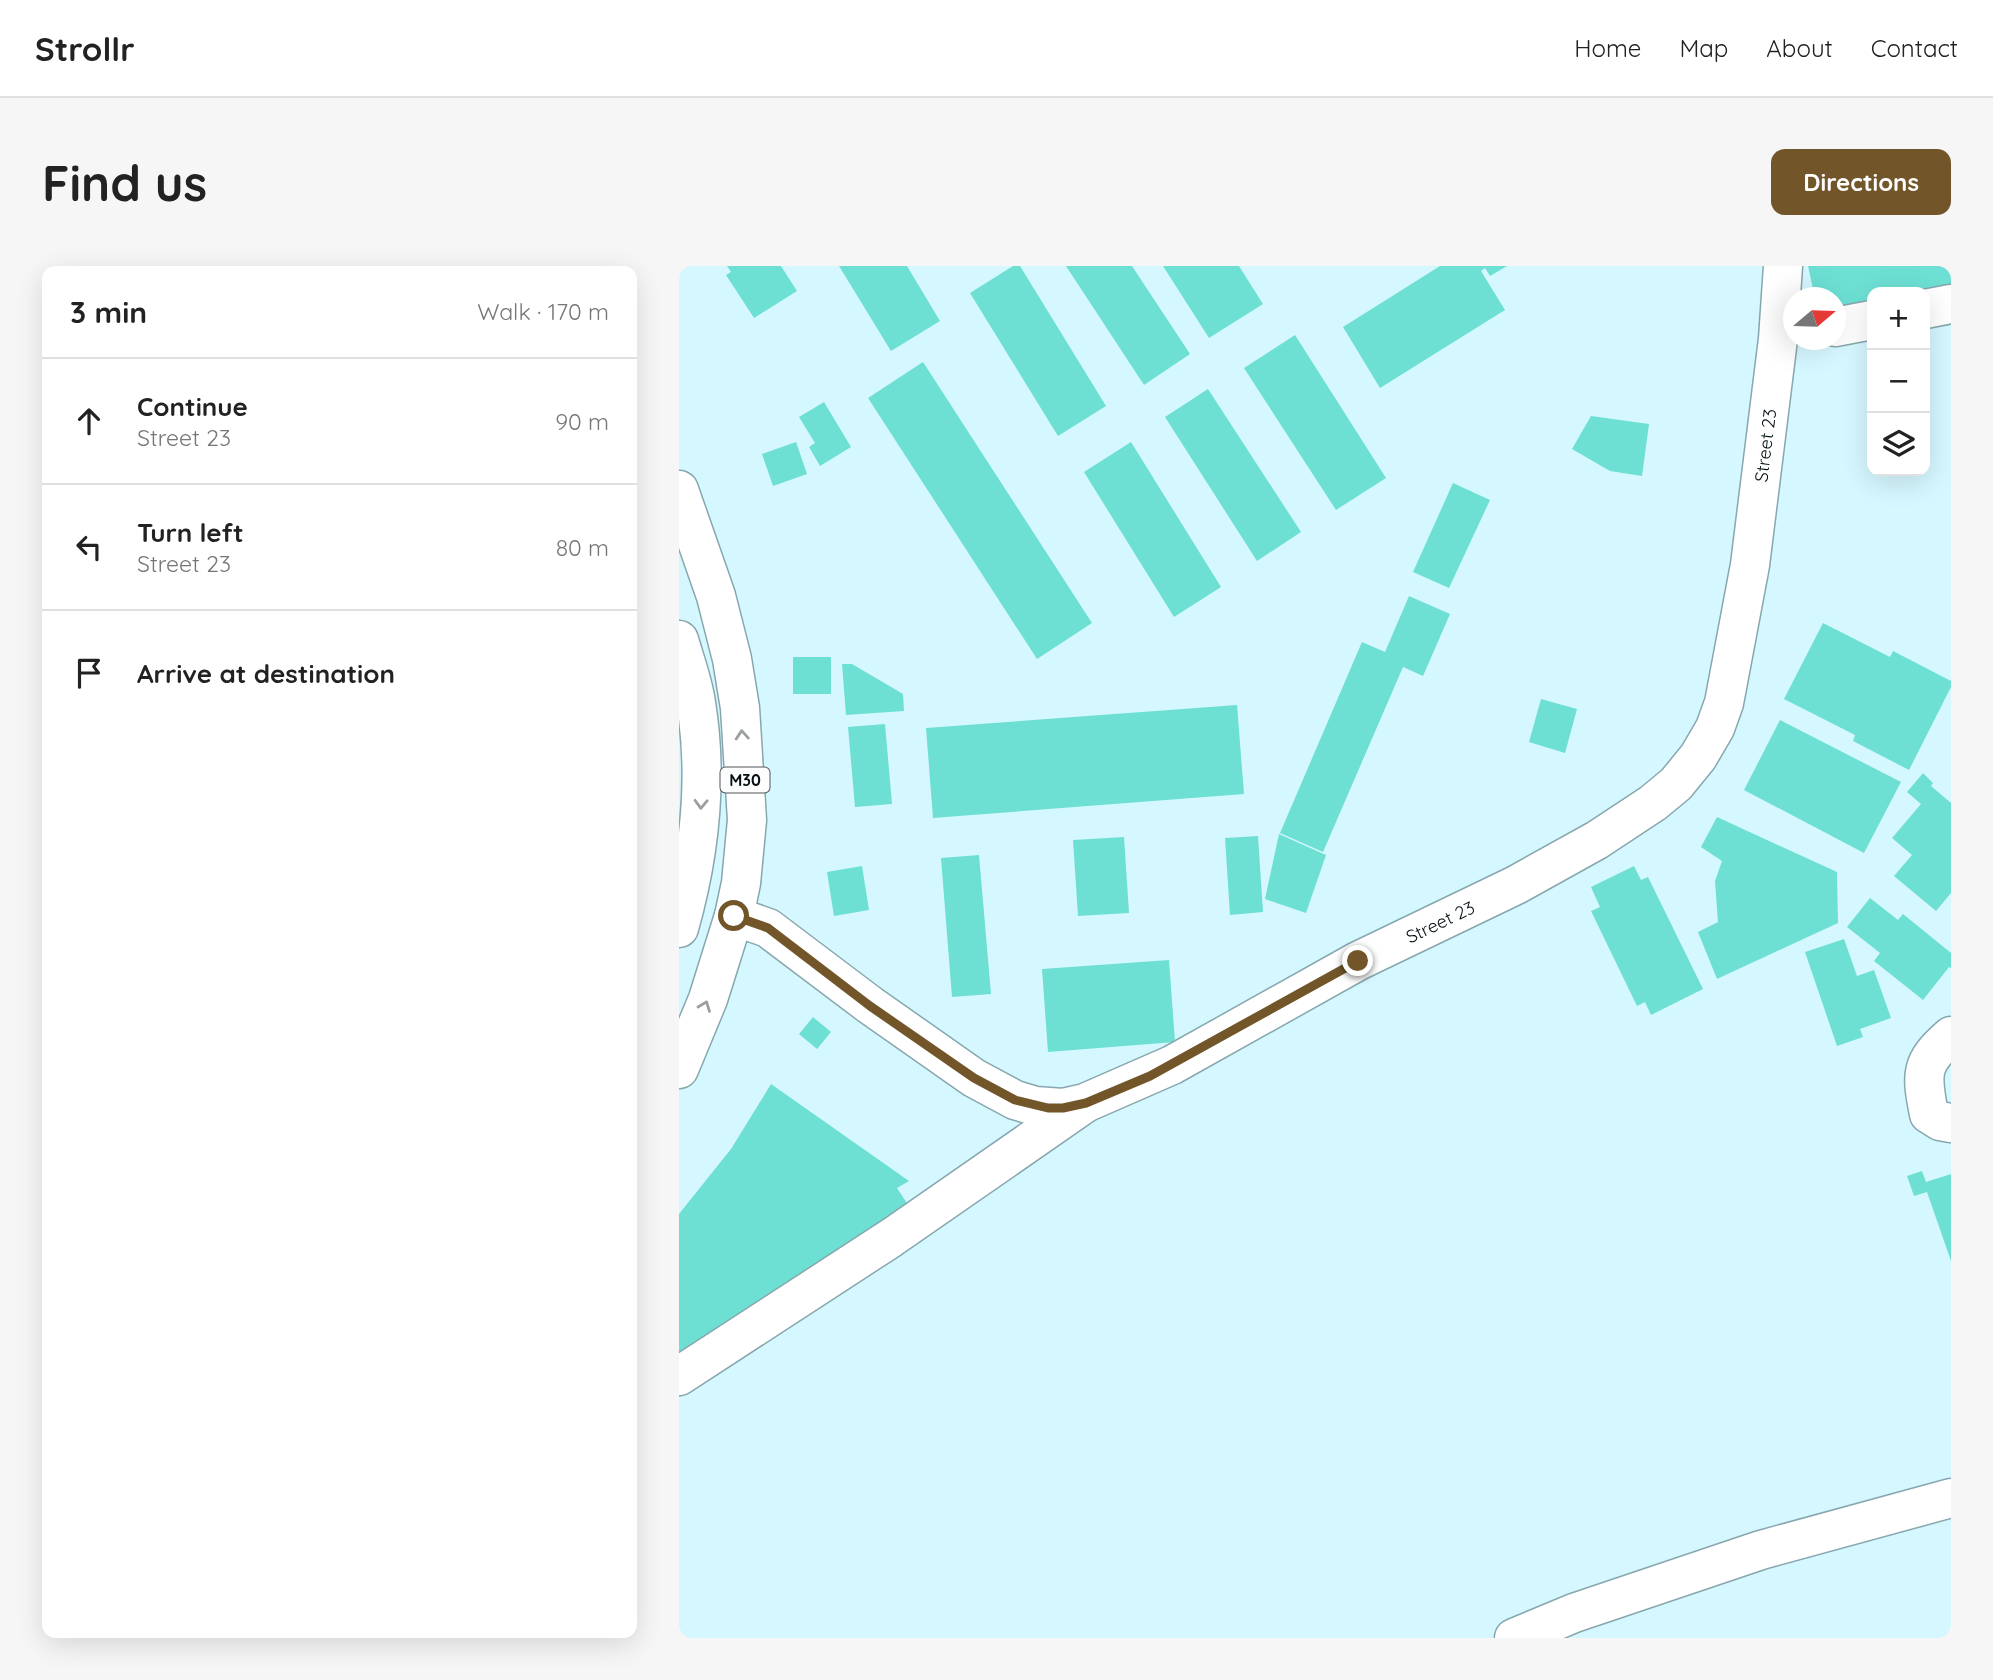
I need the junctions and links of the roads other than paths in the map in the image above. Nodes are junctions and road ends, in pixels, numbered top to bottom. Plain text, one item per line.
1 (1783, 266) edge
2 (1784, 287) edge
3 (1951, 304) edge
4 (1930, 308) edge
5 (1867, 321) edge
6 (1846, 325) edge
7 (1784, 350) edge
8 (679, 490) edge
9 (679, 640) edge
10 (734, 916) junction
11 (679, 928) edge
12 (1951, 1036) edge
13 (679, 1069) edge
14 (1943, 1099) edge
15 (1086, 1103) junction
16 (679, 1376) edge
17 (1951, 1498) edge
18 (1514, 1638) edge

1 - 2 main road, Street 23
3 - 4 main road
5 - 6 main road
7 - 15 main road, Street 23
10 -> 8 main road, M30
9 -> 11 main road, M30
13 -> 10 main road, M30
10 - 15 main road, Street 23
12 - 14 main road
15 - 16 main road
17 - 18 main road

